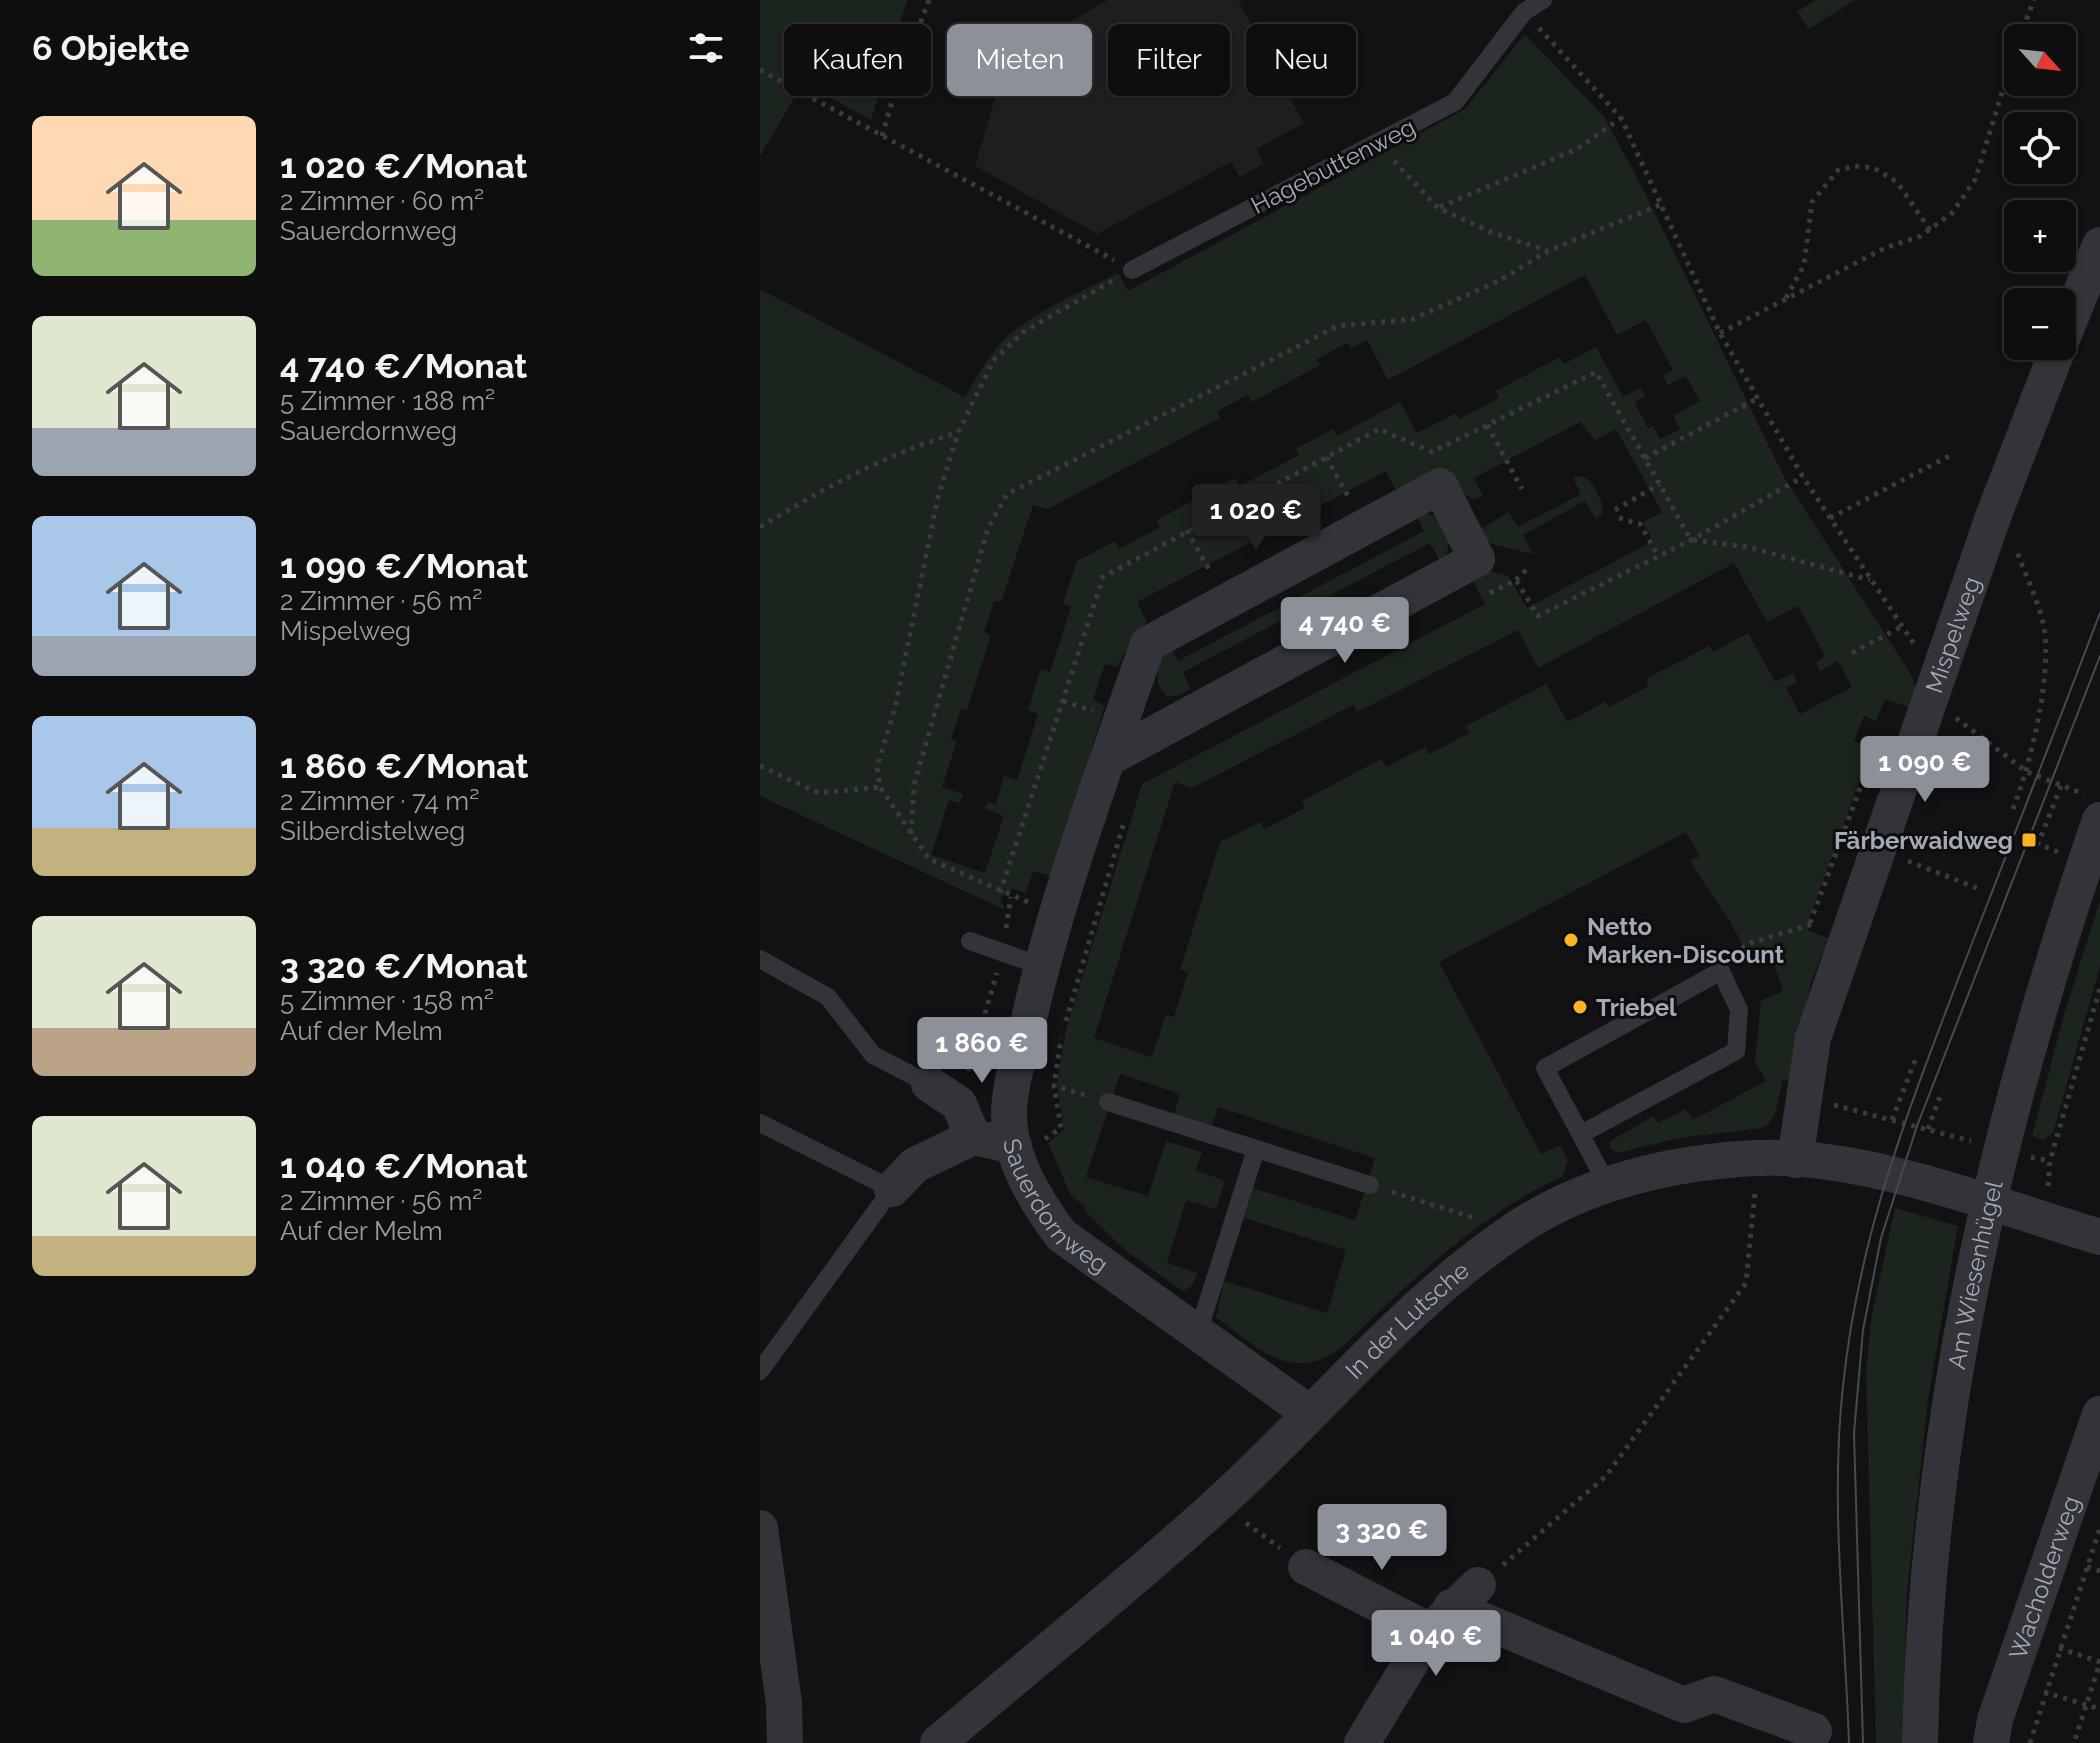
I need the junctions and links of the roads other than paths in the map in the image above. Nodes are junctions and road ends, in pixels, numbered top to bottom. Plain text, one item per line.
1 (1543, 0) edge
2 (2100, 245) edge
3 (1132, 270) road end
4 (2076, 304) edge
5 (2054, 360) edge
6 (1109, 758) junction
7 (2094, 807) edge
8 (970, 941) dead end
9 (760, 959) edge
10 (1041, 966) junction
11 (929, 1084) joint
12 (1108, 1102) dead end
13 (760, 1123) edge
14 (1581, 1134) junction
15 (973, 1137) junction
16 (1256, 1149) junction
17 (1016, 1152) junction
18 (1795, 1160) junction
19 (1607, 1184) junction
20 (1370, 1185) dead end
21 (892, 1189) junction
22 (1987, 1204) junction
23 (2100, 1237) edge
24 (1198, 1333) junction
25 (760, 1371) edge
26 (1308, 1412) junction
27 (2100, 1414) edge
28 (760, 1528) edge
29 (1306, 1567) road end
30 (1453, 1608) junction
31 (1814, 1731) dead end
32 (785, 1743) edge
33 (938, 1743) edge
34 (1362, 1743) edge
35 (1920, 1743) edge
36 (1991, 1743) edge

1 - 3 lane, Hagebuttenweg
2 - 4 street
5 - 18 street, Mispelweg
6 - 6 street, Sauerdornweg
6 - 10 street, Sauerdornweg
7 - 22 street, Am Wiesenhügel
8 - 10 lane
9 - 11 lane
10 - 17 street, Sauerdornweg
11 - 15 street
12 - 16 lane
13 - 21 lane
14 - 14 lane
14 - 19 lane
15 - 17 street
15 - 21 street
16 - 20 lane
16 - 24 lane
17 - 24 street, Sauerdornweg
18 - 19 street, In der Lutsche
18 - 22 street, In der Lutsche
19 - 26 street, In der Lutsche
21 - 25 lane
22 - 23 street
22 - 35 street, Am Wiesenhügel
24 - 26 street, Sauerdornweg
26 - 33 street, In der Lutsche
27 - 36 street, Wacholderweg
28 - 32 street
29 - 30 street
30 - 31 street
30 - 34 street

